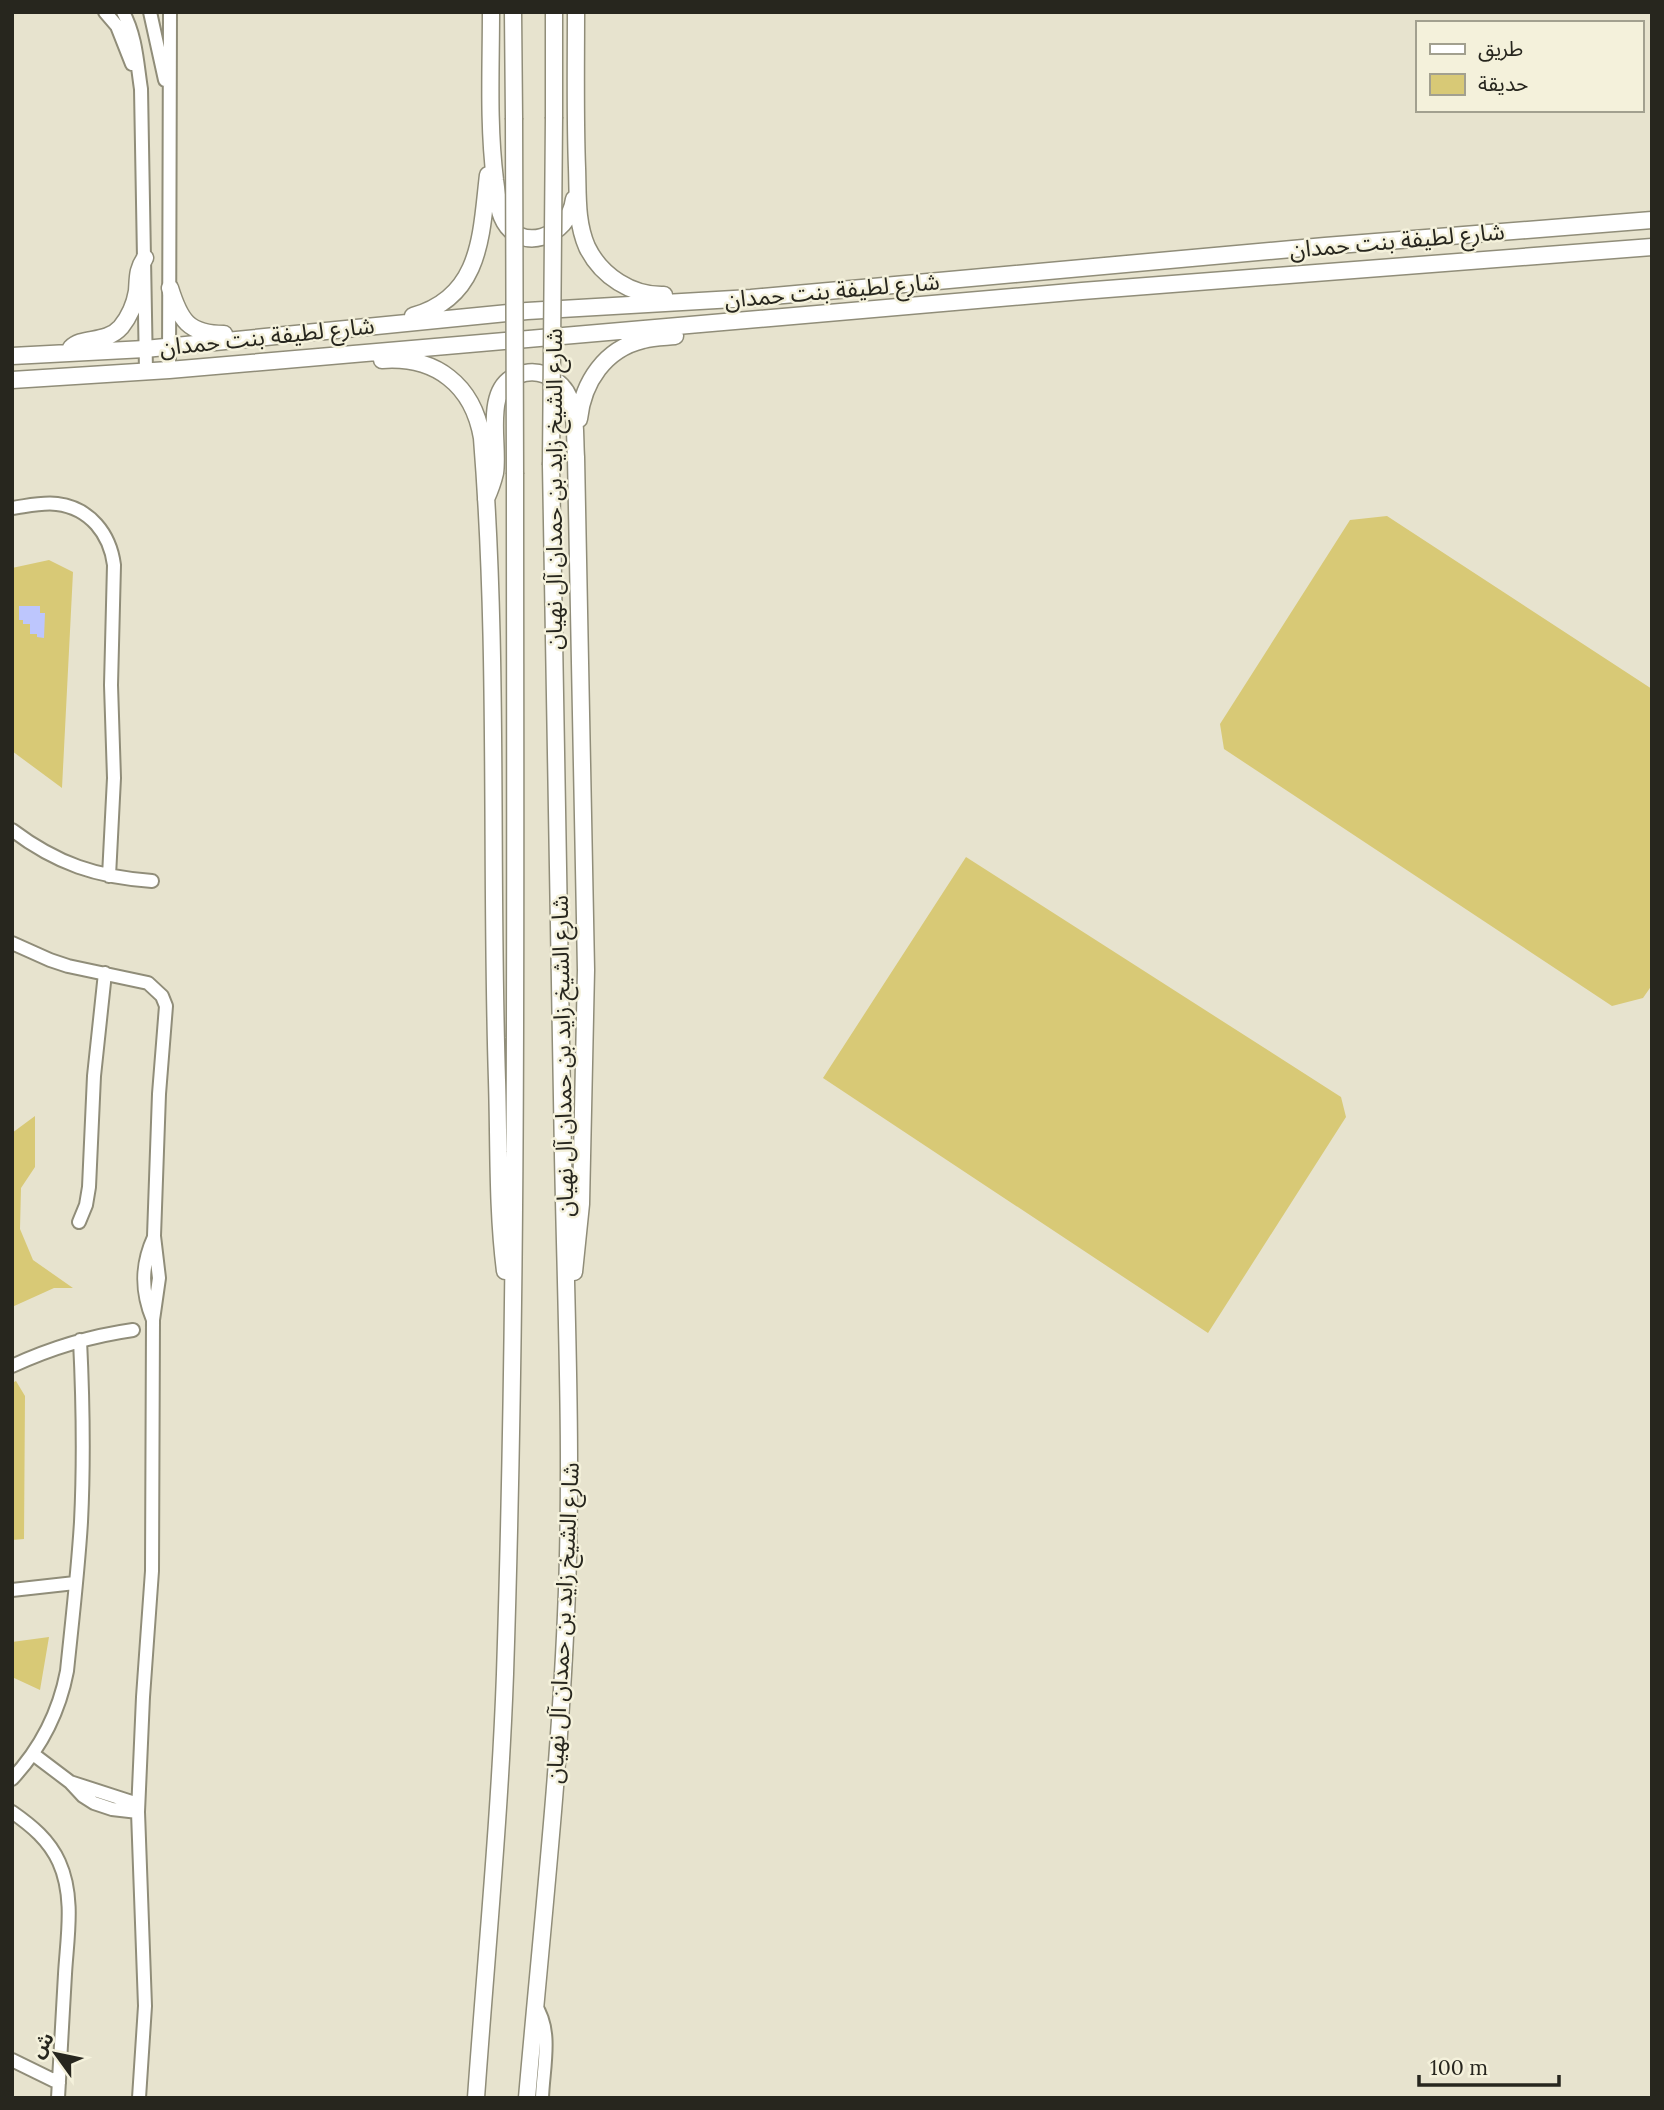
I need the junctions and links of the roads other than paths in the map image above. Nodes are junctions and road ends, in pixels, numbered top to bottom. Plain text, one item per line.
1 (105, 12) edge
2 (123, 12) edge
3 (150, 12) edge
4 (170, 12) edge
5 (491, 12) edge
6 (513, 12) edge
7 (554, 12) edge
8 (576, 12) edge
9 (141, 89) junction
10 (170, 90) junction
11 (576, 151) junction
12 (491, 152) junction
13 (1652, 220) edge
14 (1652, 247) edge
15 (145, 258) junction
16 (170, 288) junction
17 (751, 298) junction
18 (755, 319) junction
19 (326, 330) junction
20 (246, 340) junction
21 (169, 346) junction
22 (145, 349) junction
23 (67, 354) junction
24 (332, 354) junction
25 (12, 356) edge
26 (169, 370) junction
27 (146, 371) junction
28 (12, 380) edge
29 (576, 457) junction
30 (486, 499) junction
31 (12, 508) edge
32 (12, 830) edge
33 (109, 876) junction
34 (152, 881) dead end
35 (12, 943) edge
36 (105, 973) junction
37 (79, 1222) dead end
38 (512, 1308) junction
39 (568, 1320) junction
40 (133, 1330) dead end
41 (80, 1340) junction
42 (12, 1366) edge
43 (75, 1583) junction
44 (12, 1590) edge
45 (33, 1754) junction
46 (12, 1779) edge
47 (85, 1791) junction
48 (138, 1808) junction
49 (12, 1812) edge
50 (535, 2005) junction
51 (12, 2060) edge
52 (59, 2084) junction
53 (58, 2098) edge
54 (139, 2098) edge
55 (476, 2098) edge
56 (527, 2098) edge
57 (542, 2098) edge

1 - 9 street
2 - 9 street
3 - 10 street
4 - 10 street
5 - 12 main road
6 - 38 main road, شارع الشيخ زايد بن حمدان آل نهيان, bridge
7 - 39 main road, شارع الشيخ زايد بن حمدان آل نهيان, bridge
8 - 11 main road
9 - 15 street
10 - 16 street
11 - 12 main road
11 - 17 main road
12 - 19 main road
13 - 17 main road, شارع لطيفة بنت حمدان
14 - 18 main road, شارع لطيفة بنت حمدان
15 - 22 street
15 - 23 main road
16 - 20 main road
16 - 21 street
17 - 19 main road, شارع لطيفة بنت حمدان
18 - 24 main road, شارع لطيفة بنت حمدان
18 - 29 main road
19 - 20 main road, شارع لطيفة بنت حمدان
20 - 21 main road, شارع لطيفة بنت حمدان
21 - 22 main road, شارع لطيفة بنت حمدان
21 - 26 street
22 - 23 main road, شارع لطيفة بنت حمدان
22 - 27 street
23 - 25 main road, شارع لطيفة بنت حمدان
24 - 26 main road, شارع لطيفة بنت حمدان
24 - 30 main road
26 - 27 main road, شارع لطيفة بنت حمدان
27 - 28 main road, شارع لطيفة بنت حمدان
29 - 30 main road
29 - 39 main road
30 - 38 main road
31 - 33 street
32 - 33 street
33 - 34 street
35 - 36 street
36 - 37 street
36 - 48 street
38 - 55 main road, شارع الشيخ زايد بن حمدان آل نهيان
39 - 50 main road, شارع الشيخ زايد بن حمدان آل نهيان
40 - 41 street
41 - 42 street
41 - 43 street
43 - 44 street
43 - 45 street
45 - 46 street
45 - 47 street
47 - 48 street
47 - 48 street
48 - 54 street
49 - 52 street
50 - 56 main road, شارع الشيخ زايد بن حمدان آل نهيان
50 - 57 street
51 - 52 street
52 - 53 street

